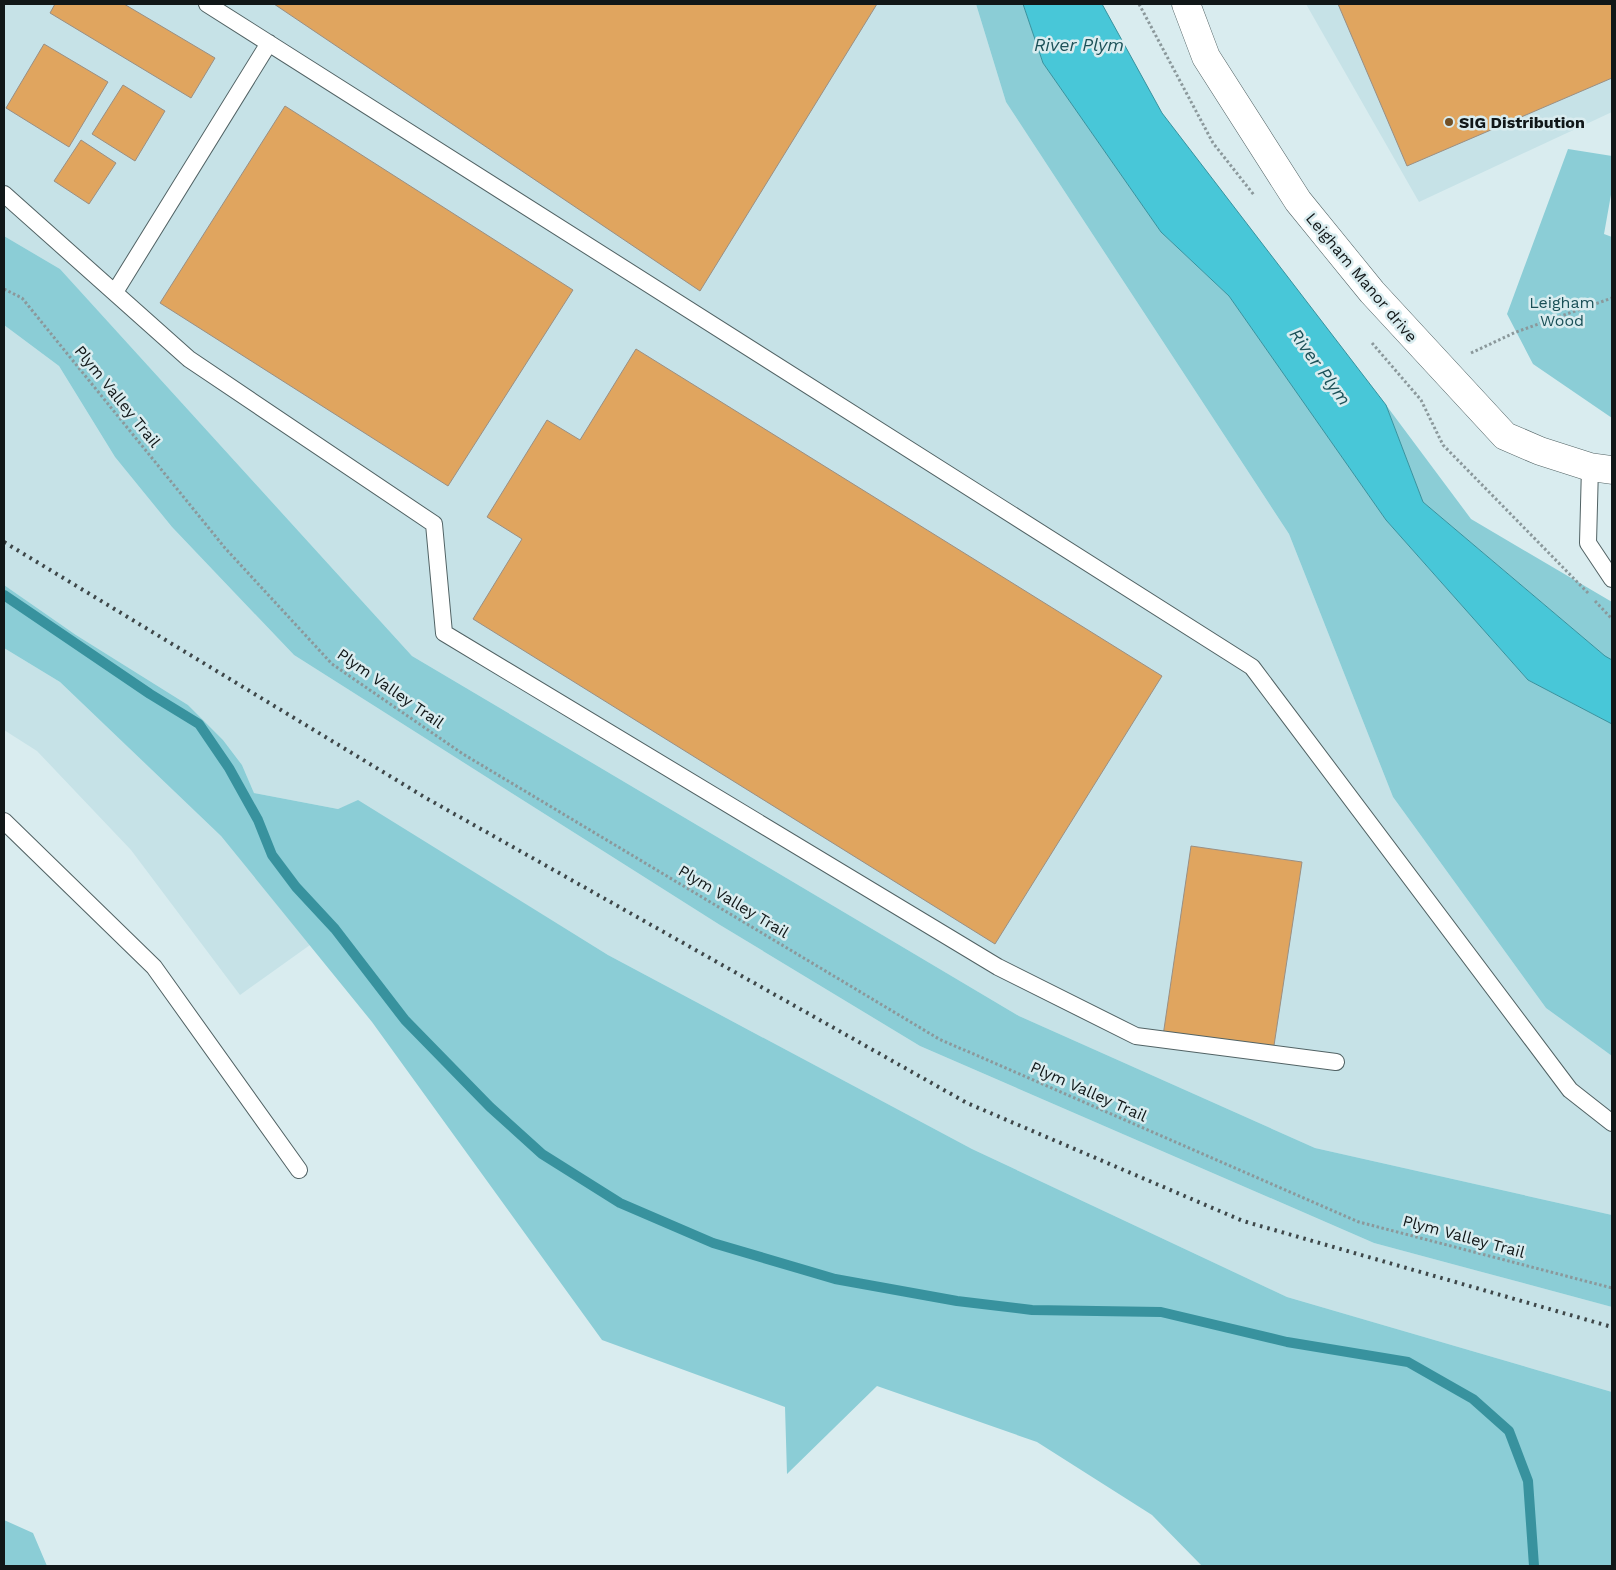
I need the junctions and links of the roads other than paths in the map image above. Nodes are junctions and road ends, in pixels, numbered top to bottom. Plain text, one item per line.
1 (207, 4) edge
2 (1186, 4) edge
3 (269, 43) junction
4 (4, 194) edge
5 (115, 292) junction
6 (1601, 468) edge
7 (1612, 579) edge
8 (4, 820) edge
9 (1336, 1062) dead end
10 (1612, 1123) edge
11 (299, 1170) dead end

1 - 3 lane
2 - 6 street, Leigham Manor drive
3 - 5 lane
3 - 10 lane
4 - 5 lane
5 - 9 lane
6 - 7 lane
8 - 11 lane

